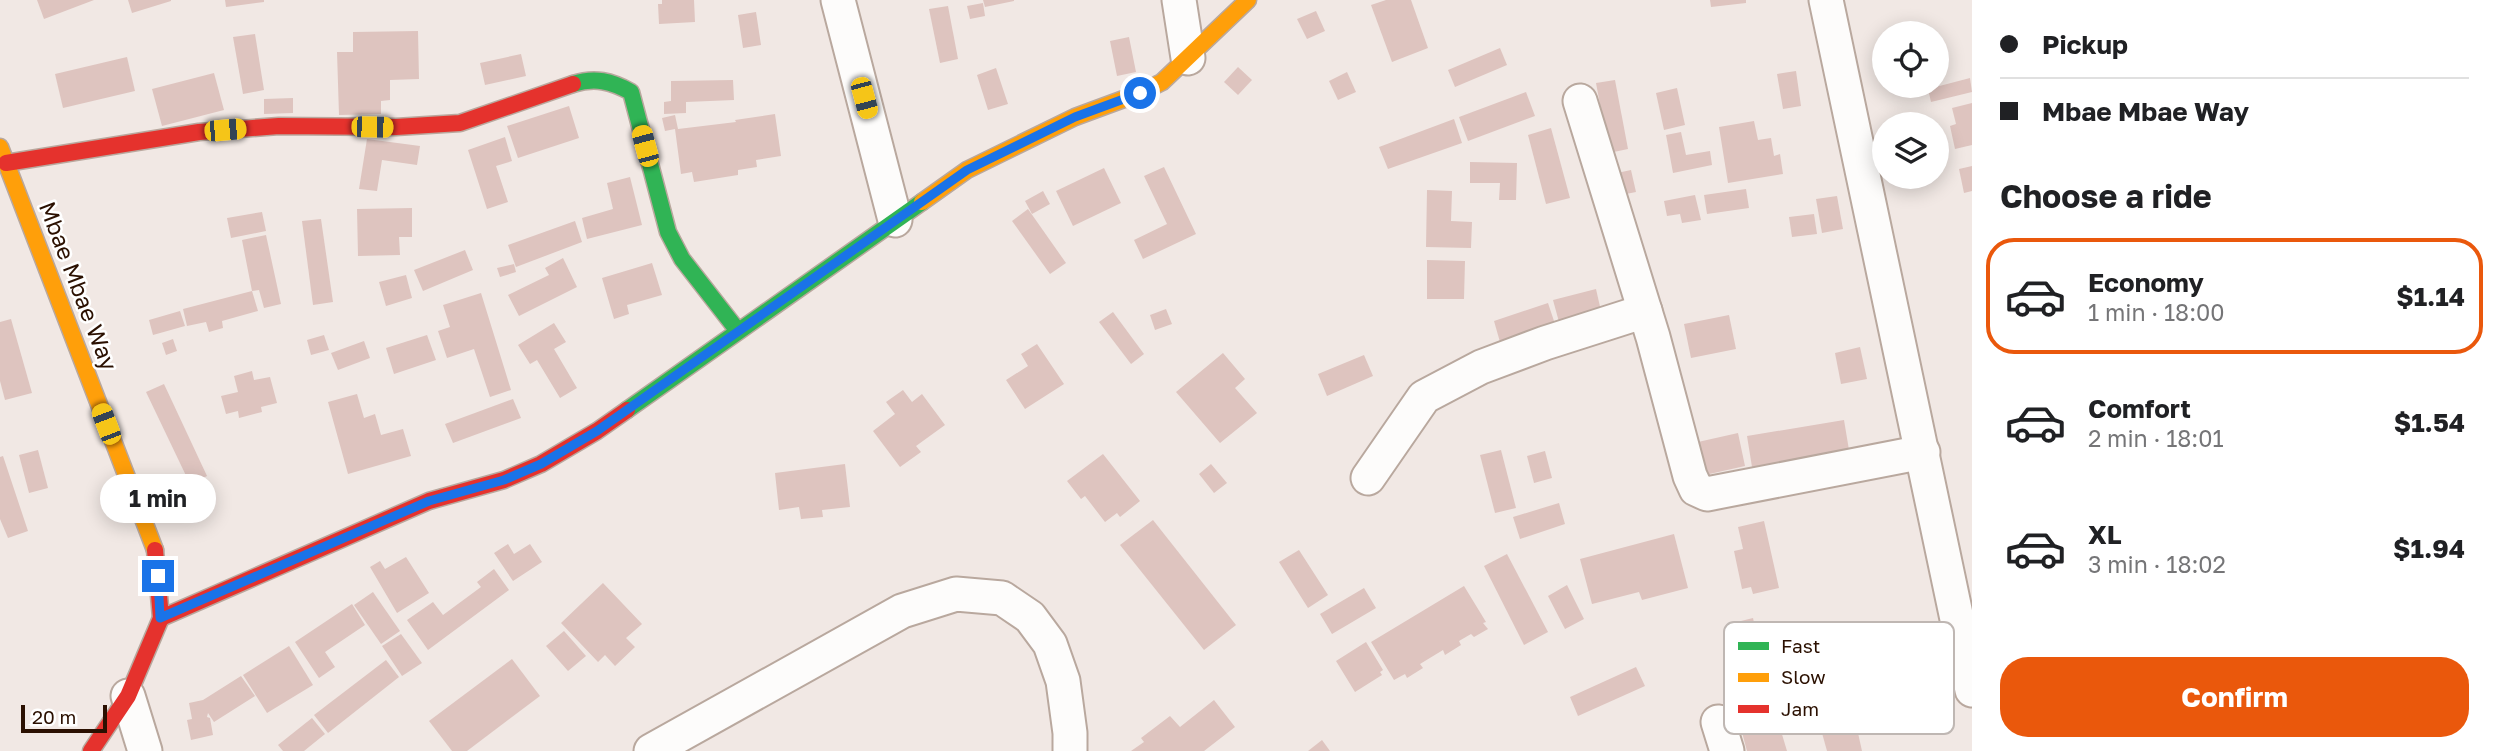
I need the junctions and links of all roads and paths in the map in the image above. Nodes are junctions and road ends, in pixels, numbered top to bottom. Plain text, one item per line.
1 (838, 0) edge
2 (1179, 0) edge
3 (1248, 0) edge
4 (1826, 0) edge
5 (1188, 58) junction
6 (1580, 101) dead end
7 (0, 147) edge
8 (6, 163) junction
9 (895, 220) junction
10 (1645, 311) junction
11 (738, 331) junction
12 (1923, 453) junction
13 (1368, 478) dead end
14 (160, 618) junction
15 (1972, 690) edge
16 (128, 696) junction
17 (92, 751) edge
18 (145, 751) edge
19 (651, 751) edge
20 (1070, 751) edge

1 - 9 street
2 - 5 street
3 - 5 street
4 - 12 street
5 - 9 street
6 - 10 street
7 - 8 street, Mbae Mbae Way
8 - 11 street
8 - 14 street, Mbae Mbae Way
9 - 11 street
10 - 12 street
10 - 13 street
11 - 14 street
12 - 15 street
14 - 16 street, Mbae Mbae Way
16 - 17 street, Mbae Mbae Way
16 - 18 street
19 - 20 street

